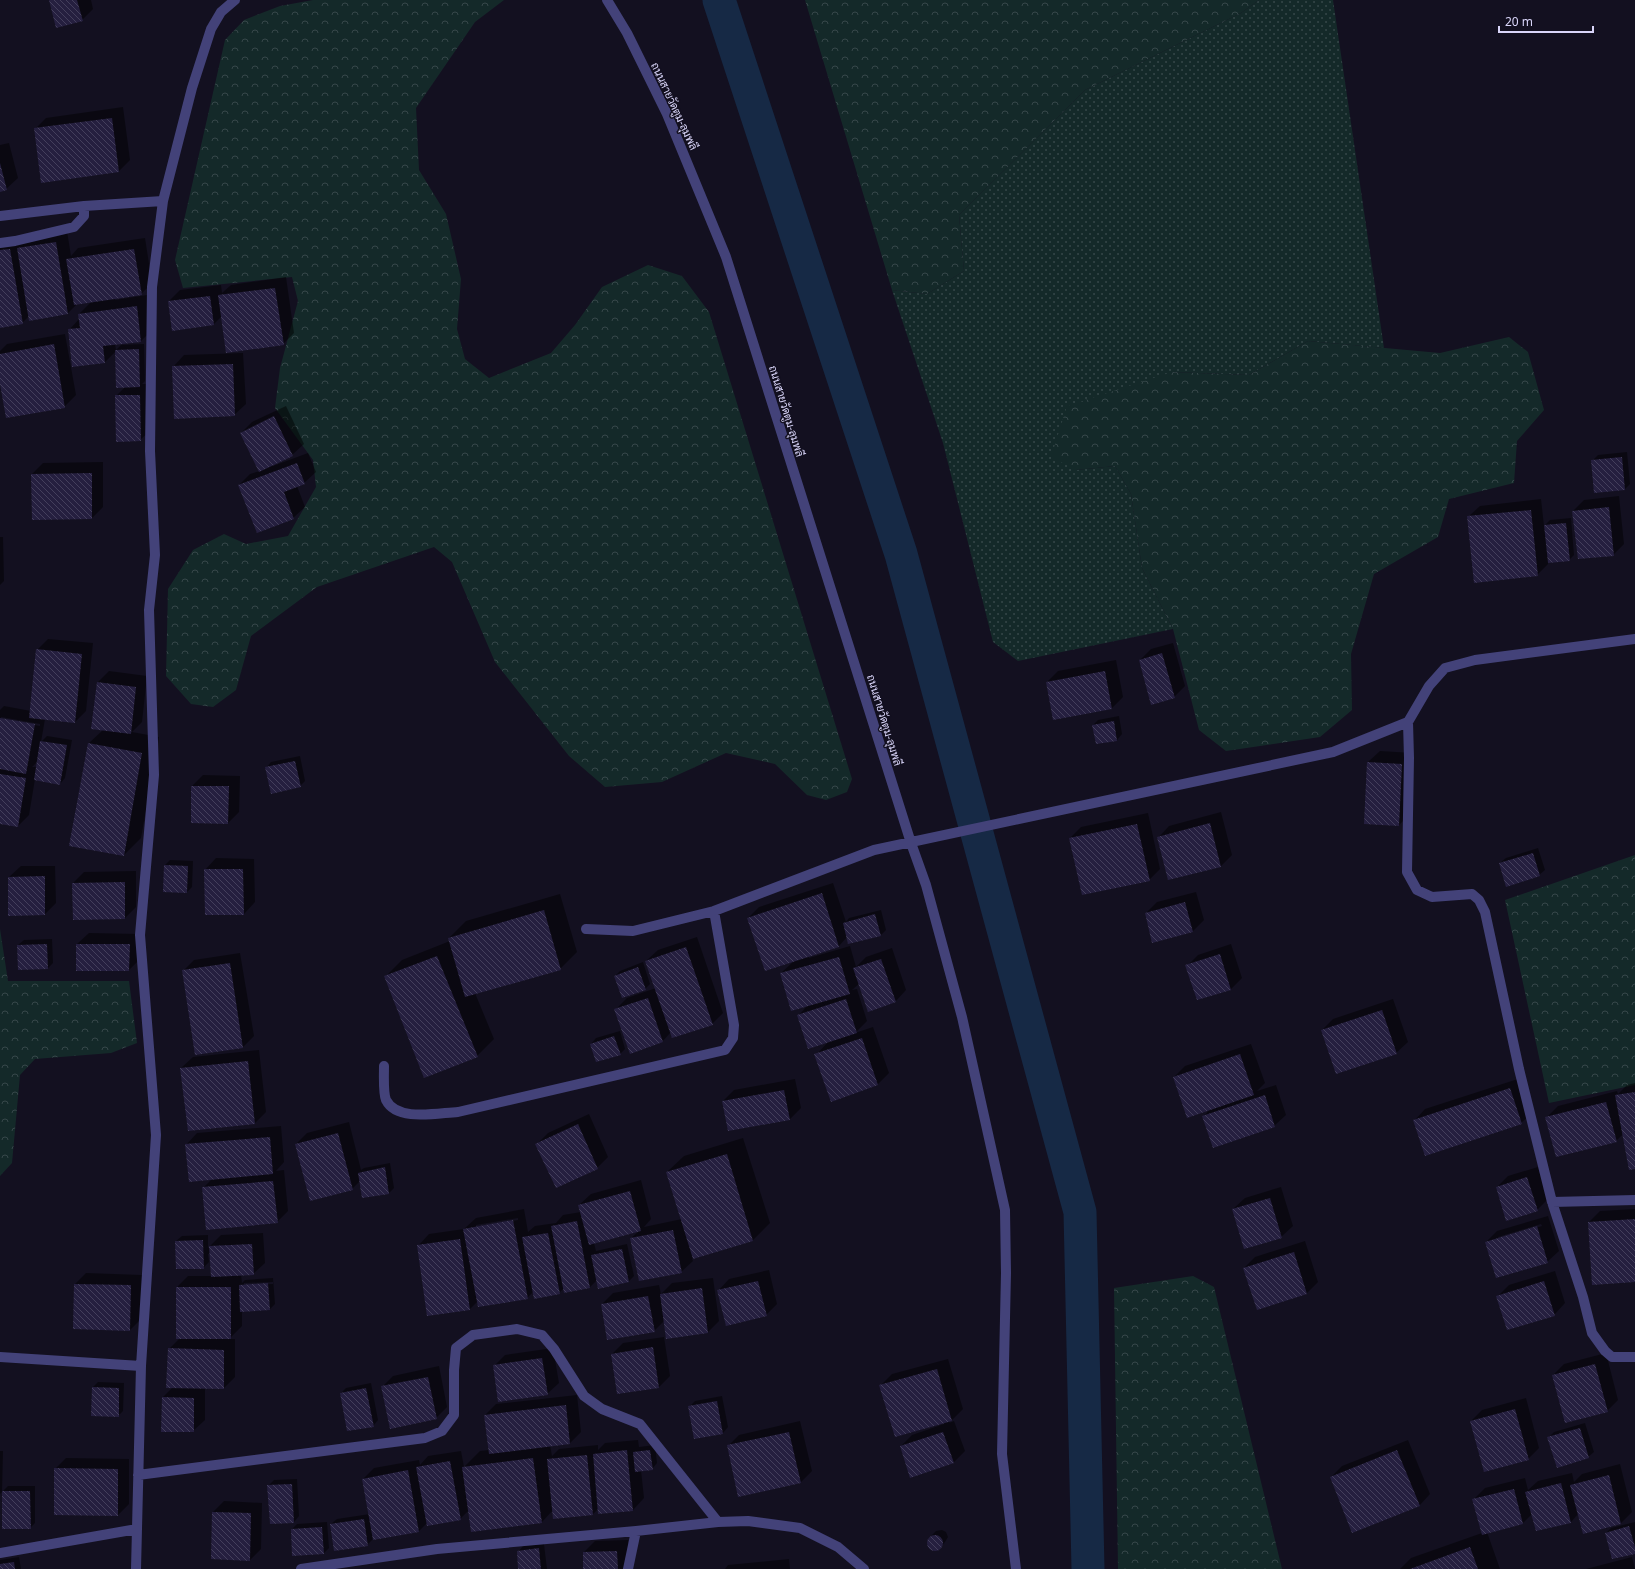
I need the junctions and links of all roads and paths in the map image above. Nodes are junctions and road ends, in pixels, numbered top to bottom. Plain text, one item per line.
1 (235, 0) edge
2 (607, 0) edge
3 (163, 201) junction
4 (84, 206) junction
5 (0, 216) edge
6 (0, 243) edge
7 (1635, 639) edge
8 (1408, 722) junction
9 (911, 843) junction
10 (714, 911) junction
11 (586, 929) dead end
12 (384, 1066) dead end
13 (1635, 1200) edge
14 (1552, 1202) junction
15 (1635, 1357) edge
16 (0, 1358) edge
17 (141, 1366) junction
18 (138, 1475) junction
19 (718, 1522) junction
20 (137, 1529) junction
21 (636, 1531) junction
22 (0, 1553) edge
23 (136, 1569) edge
24 (301, 1569) edge
25 (628, 1569) edge
26 (864, 1569) edge
27 (1016, 1569) edge

1 - 3 street
2 - 9 street, ถนนสายวัดตูม-ลุมพลี
3 - 4 street
3 - 17 street
4 - 5 street
4 - 6 street
7 - 8 street
8 - 9 street
8 - 14 street
9 - 10 street
9 - 27 street, ถนนสายวัดตูม-ลุมพลี
10 - 11 street
10 - 12 street
13 - 14 street
14 - 15 street
16 - 17 street
17 - 18 street
18 - 19 street
18 - 20 street
19 - 21 street
19 - 26 street
20 - 22 street
20 - 23 street
21 - 24 street
21 - 25 street

